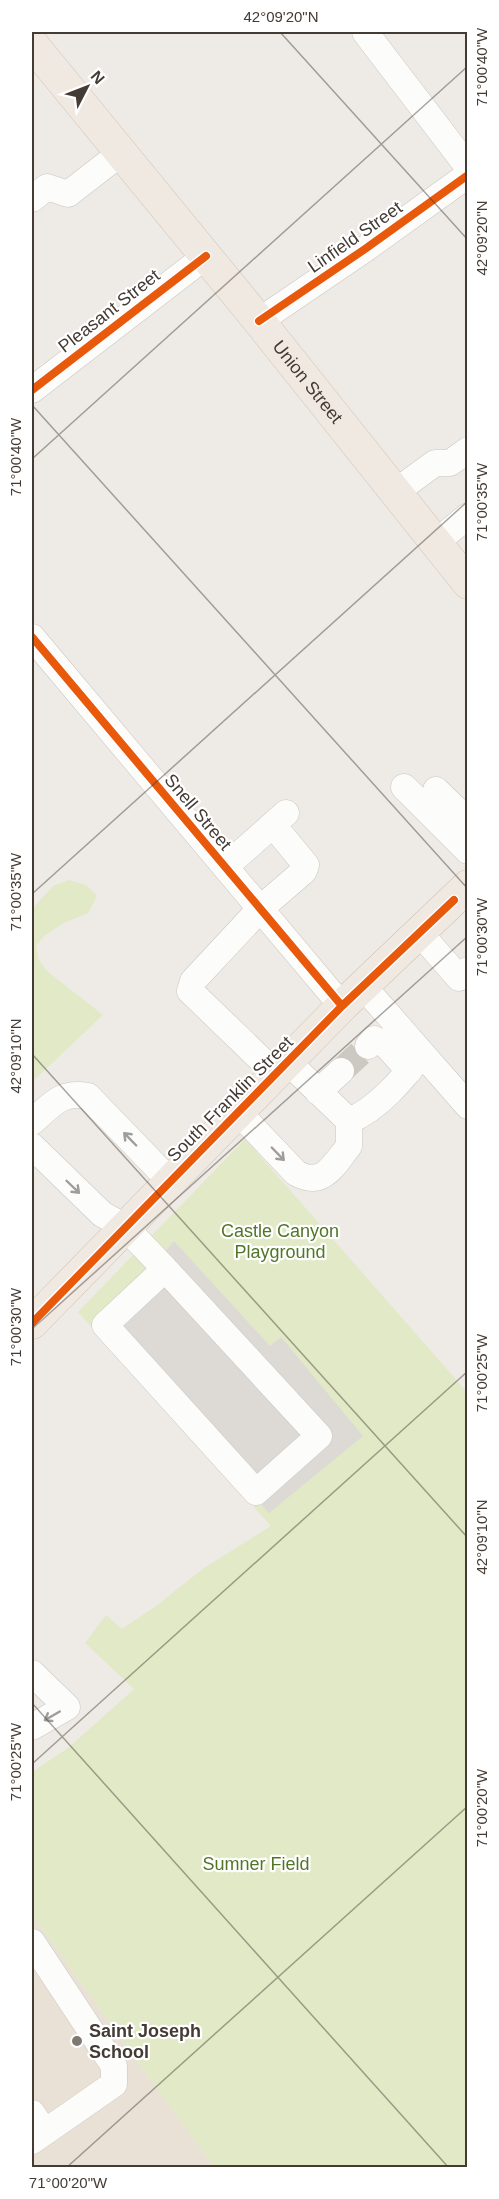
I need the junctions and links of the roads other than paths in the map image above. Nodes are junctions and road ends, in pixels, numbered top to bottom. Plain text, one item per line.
1 (41, 32) edge
2 (365, 32) edge
3 (36, 56) edge
4 (121, 153) junction
5 (468, 166) edge
6 (468, 175) edge
7 (32, 199) edge
8 (206, 256) junction
9 (259, 321) junction
10 (32, 390) edge
11 (468, 450) edge
12 (394, 493) junction
13 (468, 516) edge
14 (435, 543) junction
15 (468, 583) edge
16 (32, 637) edge
17 (404, 787) dead end
18 (436, 790) dead end
19 (468, 820) edge
20 (468, 851) edge
21 (225, 867) junction
22 (468, 886) edge
23 (260, 909) junction
24 (418, 931) junction
25 (465, 978) edge
26 (352, 996) junction
27 (368, 1046) dead end
28 (416, 1063) junction
29 (281, 1067) junction
30 (341, 1071) tunnel mouth
31 (318, 1092) junction
32 (468, 1106) edge
33 (238, 1112) junction
34 (32, 1122) edge
35 (349, 1122) junction
36 (32, 1146) edge
37 (170, 1181) junction
38 (125, 1227) junction
39 (165, 1269) junction
40 (33, 1318) edge
41 (32, 1673) edge
42 (32, 1728) edge
43 (32, 1942) edge
44 (36, 2129) edge

1 - 3 street
2 - 5 street
3 - 4 main road, Union Street
4 - 7 street
4 - 8 main road, Union Street
6 - 9 street, Linfield Street
8 - 9 main road, Union Street
8 - 10 street, Pleasant Street
9 - 12 main road, Union Street
11 - 12 street
12 - 14 main road, Union Street
13 - 14 street
14 - 15 main road, Union Street
16 - 21 street, Snell Street
17 - 20 street
18 - 19 street
21 - 23 street, Snell Street
21 - 23 street
22 - 24 main road, South Franklin Street
23 - 26 street, Snell Street
23 - 29 street
24 - 25 street
24 - 26 main road, South Franklin Street
26 - 28 street, Snell Street
26 - 29 main road, South Franklin Street
27 - 28 street
28 - 32 street
28 - 35 street
29 - 31 street
29 - 33 main road, South Franklin Street
30 - 31 street
31 - 35 street
33 -> 35 street
33 - 37 main road, South Franklin Street
37 -> 34 street
36 -> 38 street
37 - 38 main road, South Franklin Street
38 - 39 street
38 - 40 main road, South Franklin Street
39 - 39 street
41 -> 42 street
43 - 44 street

